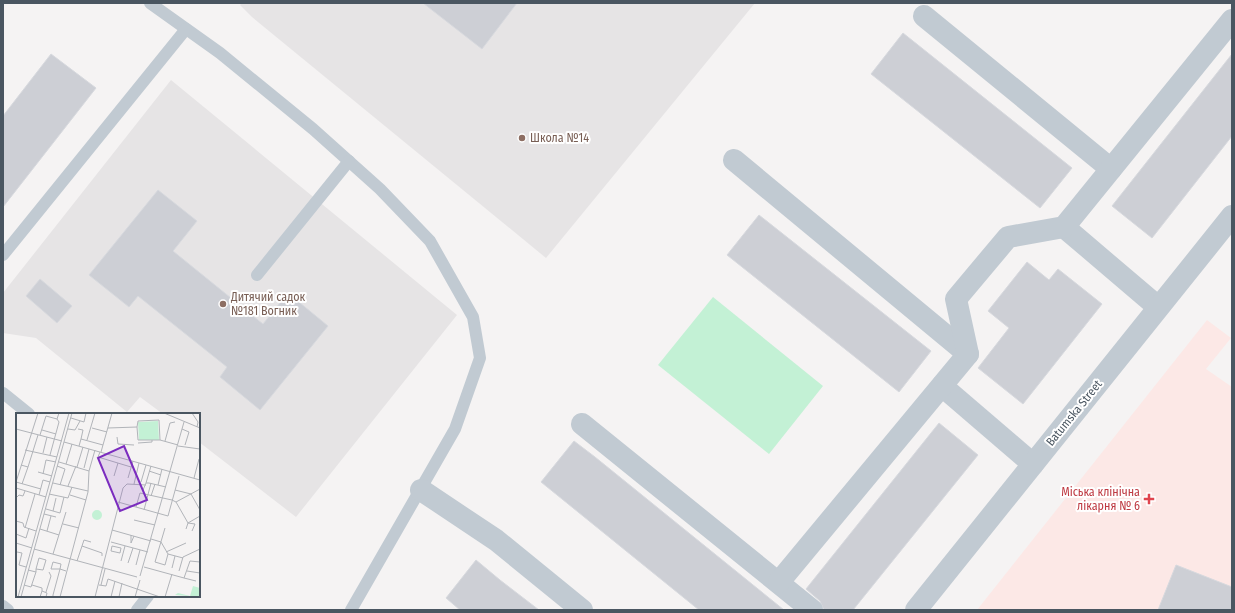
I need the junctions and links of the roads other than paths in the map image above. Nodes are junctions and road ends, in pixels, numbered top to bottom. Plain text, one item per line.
1 (150, 3) edge
2 (924, 16) dead end
3 (1232, 20) edge
4 (186, 29) junction
5 (734, 160) dead end
6 (349, 161) junction
7 (1111, 169) junction
8 (1232, 216) edge
9 (1064, 227) junction
10 (3, 255) edge
11 (257, 275) dead end
12 (1158, 307) junction
13 (968, 354) junction
14 (942, 386) junction
15 (3, 394) edge
16 (28, 413) edge
17 (582, 424) dead end
18 (1033, 464) junction
19 (421, 490) junction
20 (779, 582) junction
21 (147, 597) edge
22 (3, 606) edge
23 (8, 610) edge
24 (137, 610) edge
25 (351, 610) edge
26 (582, 610) edge
27 (812, 610) edge
28 (916, 610) edge

1 - 4 lane
2 - 7 street
3 - 7 street
4 - 6 lane
4 - 10 lane
5 - 13 street
6 - 11 lane
6 - 19 lane
7 - 9 street
8 - 12 street, Batumska Street
9 - 12 street
9 - 13 street
12 - 18 street, Batumska Street
13 - 14 street
14 - 18 street
14 - 20 street
15 - 16 lane
17 - 20 street
18 - 28 street, Batumska Street
19 - 25 lane
19 - 26 street
20 - 27 street
21 - 24 lane
22 - 23 lane

